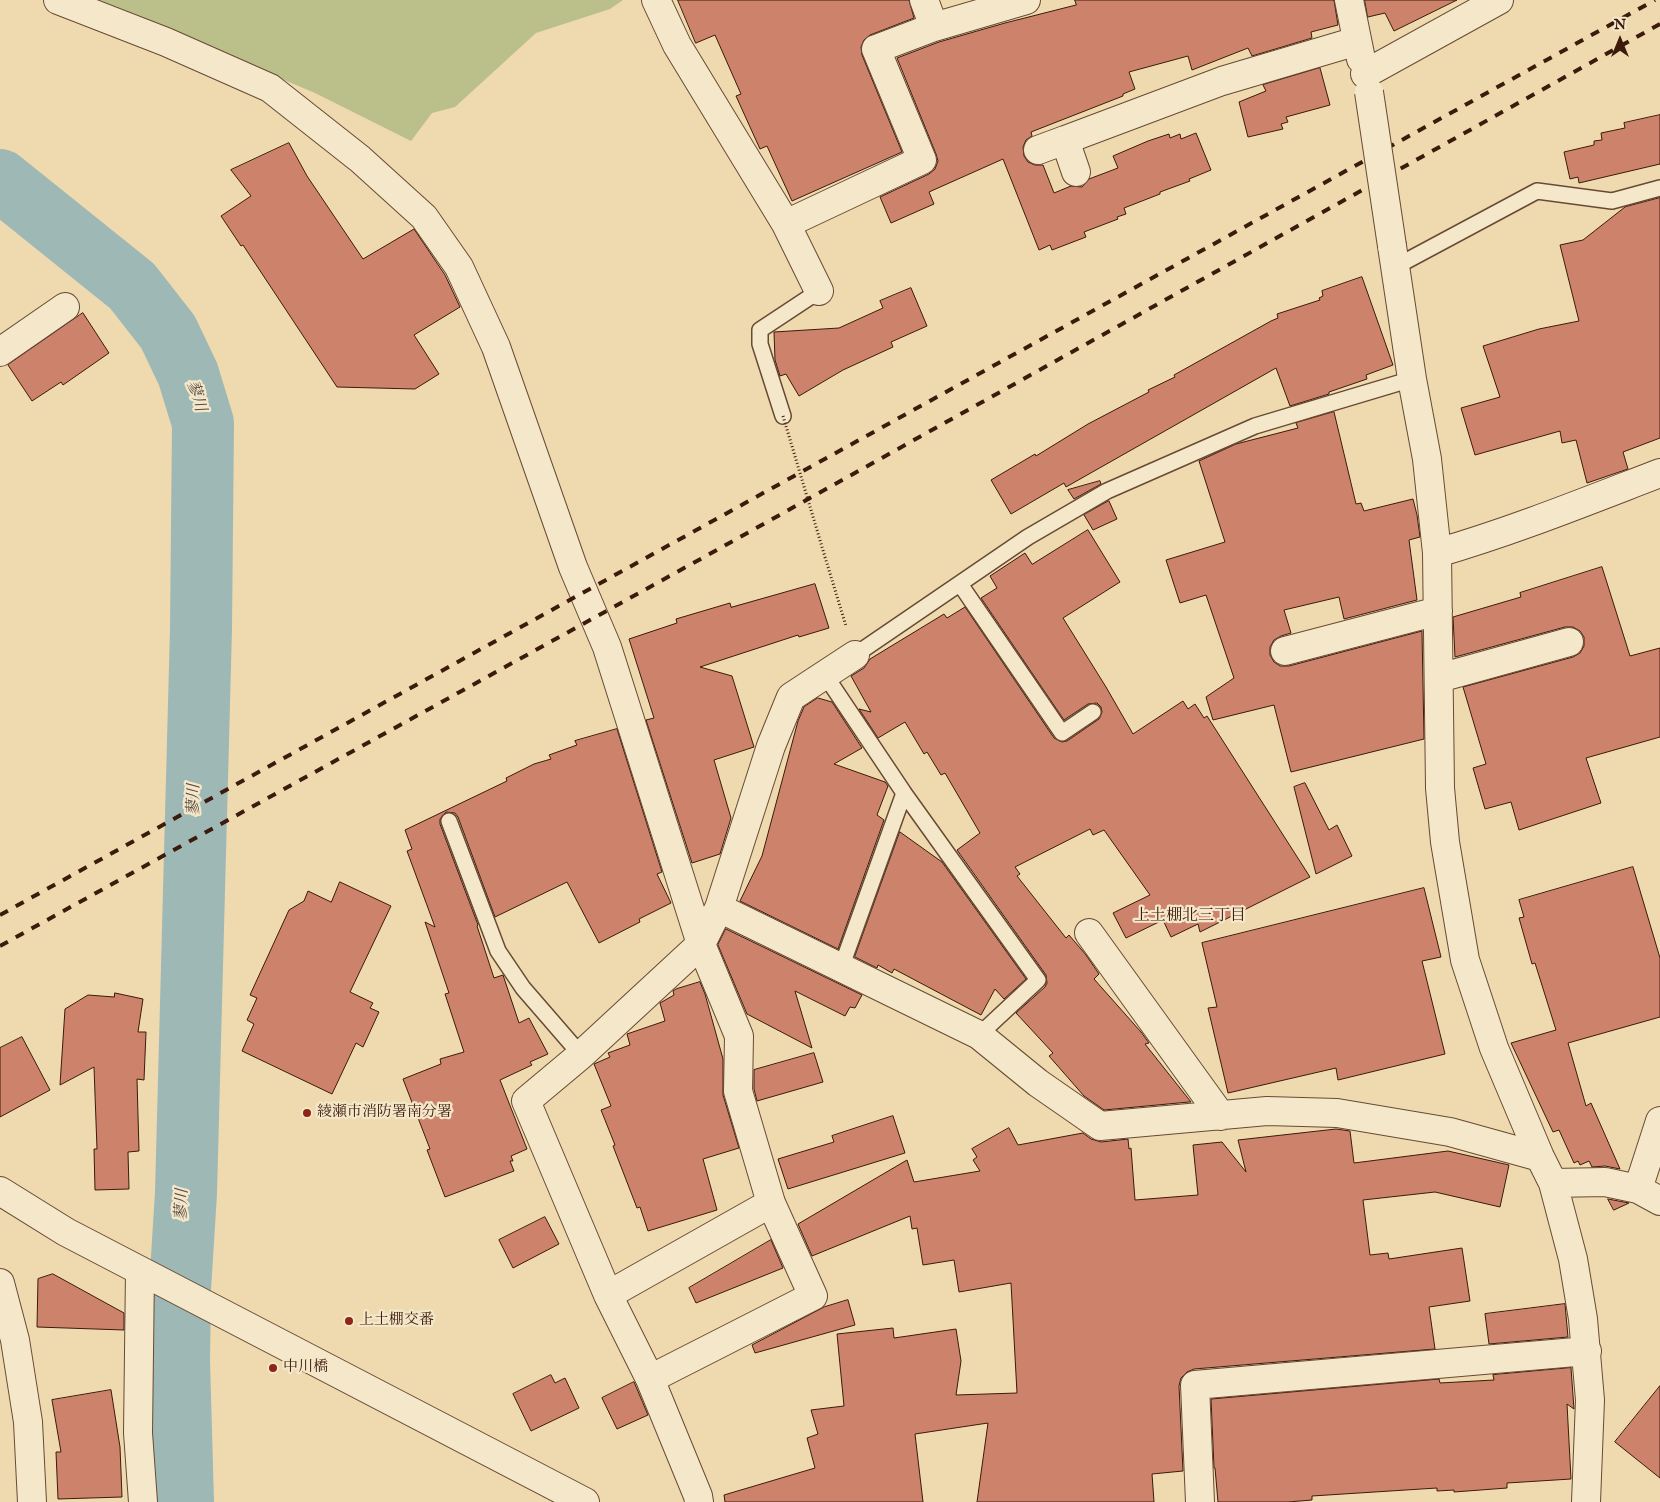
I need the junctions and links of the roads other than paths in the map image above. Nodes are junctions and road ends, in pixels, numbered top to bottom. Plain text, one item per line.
1 (58, 0) edge
2 (656, 0) edge
3 (924, 0) edge
4 (1026, 0) edge
5 (1349, 0) edge
6 (1499, 0) edge
7 (934, 27) junction
8 (1357, 41) junction
9 (1367, 83) junction
10 (1065, 140) junction
11 (1038, 150) dead end
12 (1076, 172) dead end
13 (1660, 188) edge
14 (786, 224) junction
15 (1394, 257) junction
16 (819, 290) joint
17 (65, 307) dead end
18 (0, 352) edge
19 (1412, 379) junction
20 (783, 416) road end
21 (1660, 472) edge
22 (1437, 553) junction
23 (960, 584) junction
24 (1438, 611) junction
25 (1569, 642) dead end
26 (1285, 651) dead end
27 (855, 655) joint
28 (825, 675) junction
29 (1439, 678) junction
30 (1093, 712) dead end
31 (904, 793) junction
32 (449, 821) dead end
33 (719, 908) junction
34 (1089, 933) dead end
35 (701, 944) junction
36 (841, 968) junction
37 (979, 1035) junction
38 (581, 1055) junction
39 (1221, 1116) junction
40 (1660, 1121) edge
41 (1540, 1157) junction
42 (1553, 1183) junction
43 (0, 1191) edge
44 (1649, 1195) edge
45 (771, 1203) junction
46 (147, 1274) junction
47 (0, 1283) edge
48 (608, 1296) junction
49 (1587, 1351) junction
50 (650, 1379) junction
51 (32, 1502) edge
52 (142, 1502) edge
53 (585, 1502) edge
54 (699, 1502) edge
55 (1200, 1502) edge
56 (1586, 1502) edge

1 - 35 street
2 - 14 street
3 - 7 street
4 - 7 street
5 - 8 street
6 - 9 street
7 - 14 street
8 - 9 street
8 - 10 street
9 - 15 street, bridge
10 - 11 street
10 - 12 street
13 - 15 lane
14 - 16 street
15 - 19 street
16 - 20 lane
17 - 18 street
19 - 22 street
19 - 23 lane
21 - 22 street
22 - 24 street
23 - 27 lane
23 - 30 lane
24 - 26 street
24 - 29 street
25 - 29 street
27 - 28 street
28 - 31 lane
28 - 33 street
29 - 41 street
31 - 36 lane
31 - 37 lane
32 - 38 lane
33 - 35 street
33 - 36 street
34 - 39 street
35 - 38 street
35 - 45 street
36 - 37 street
37 - 39 street
38 - 48 street
39 - 41 street
40 - 44 street
41 - 42 street
42 - 44 street
42 - 49 street
43 - 46 street
45 - 48 street
45 - 50 street
46 - 52 street
46 - 53 street
47 - 51 street
48 - 50 street
49 - 55 street
49 - 56 street
50 - 54 street

